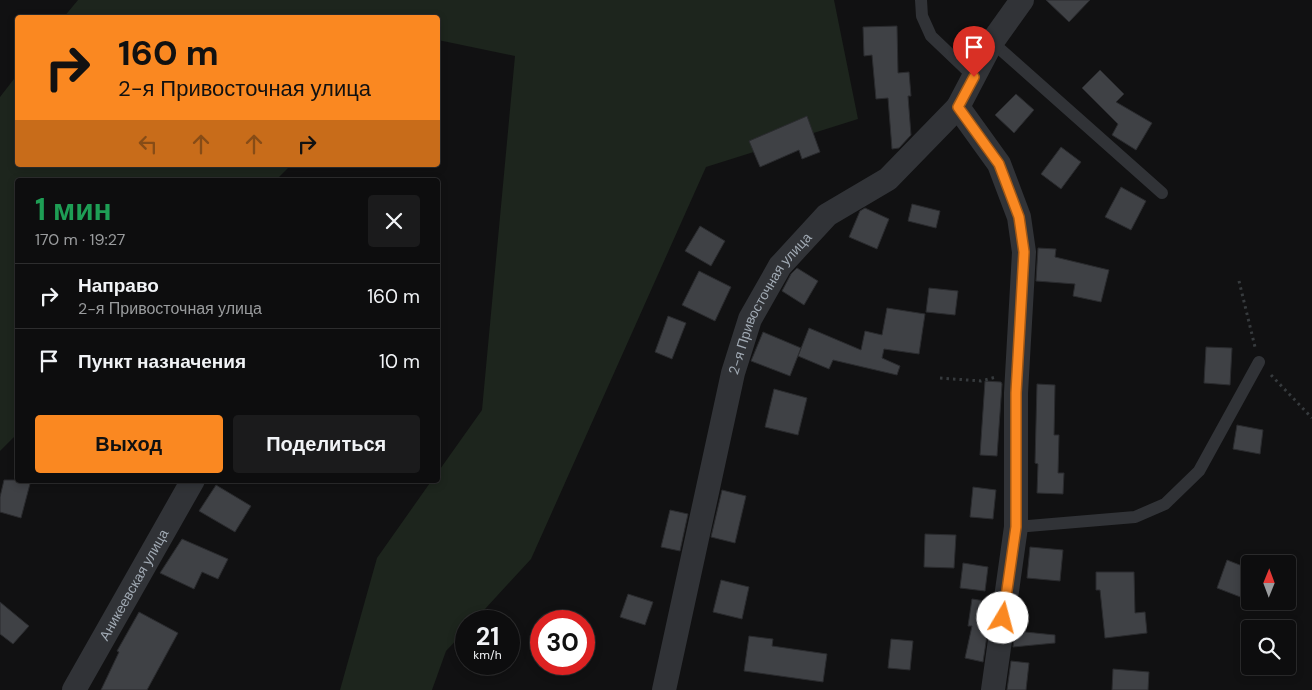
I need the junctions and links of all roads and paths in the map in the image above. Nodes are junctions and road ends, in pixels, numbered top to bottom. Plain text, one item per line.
1 (921, 0) edge
2 (1022, 0) edge
3 (992, 42) junction
4 (974, 77) junction
5 (958, 107) junction
6 (1162, 193) dead end
7 (1259, 362) dead end
8 (1017, 374) junction
9 (940, 378) dead end
10 (191, 483) edge
11 (1016, 527) junction
12 (74, 690) edge
13 (664, 690) edge
14 (993, 690) edge

1 - 4 lane
2 - 3 street, 2-я Привосточная улица
3 - 4 street, 2-я Привосточная улица
3 - 6 lane
4 - 5 street, 2-я Привосточная улица
5 - 8 street
5 - 13 street, 2-я Привосточная улица
7 - 11 lane
8 - 9 path
8 - 11 street
10 - 12 street, Аникеевская улица
11 - 14 street

